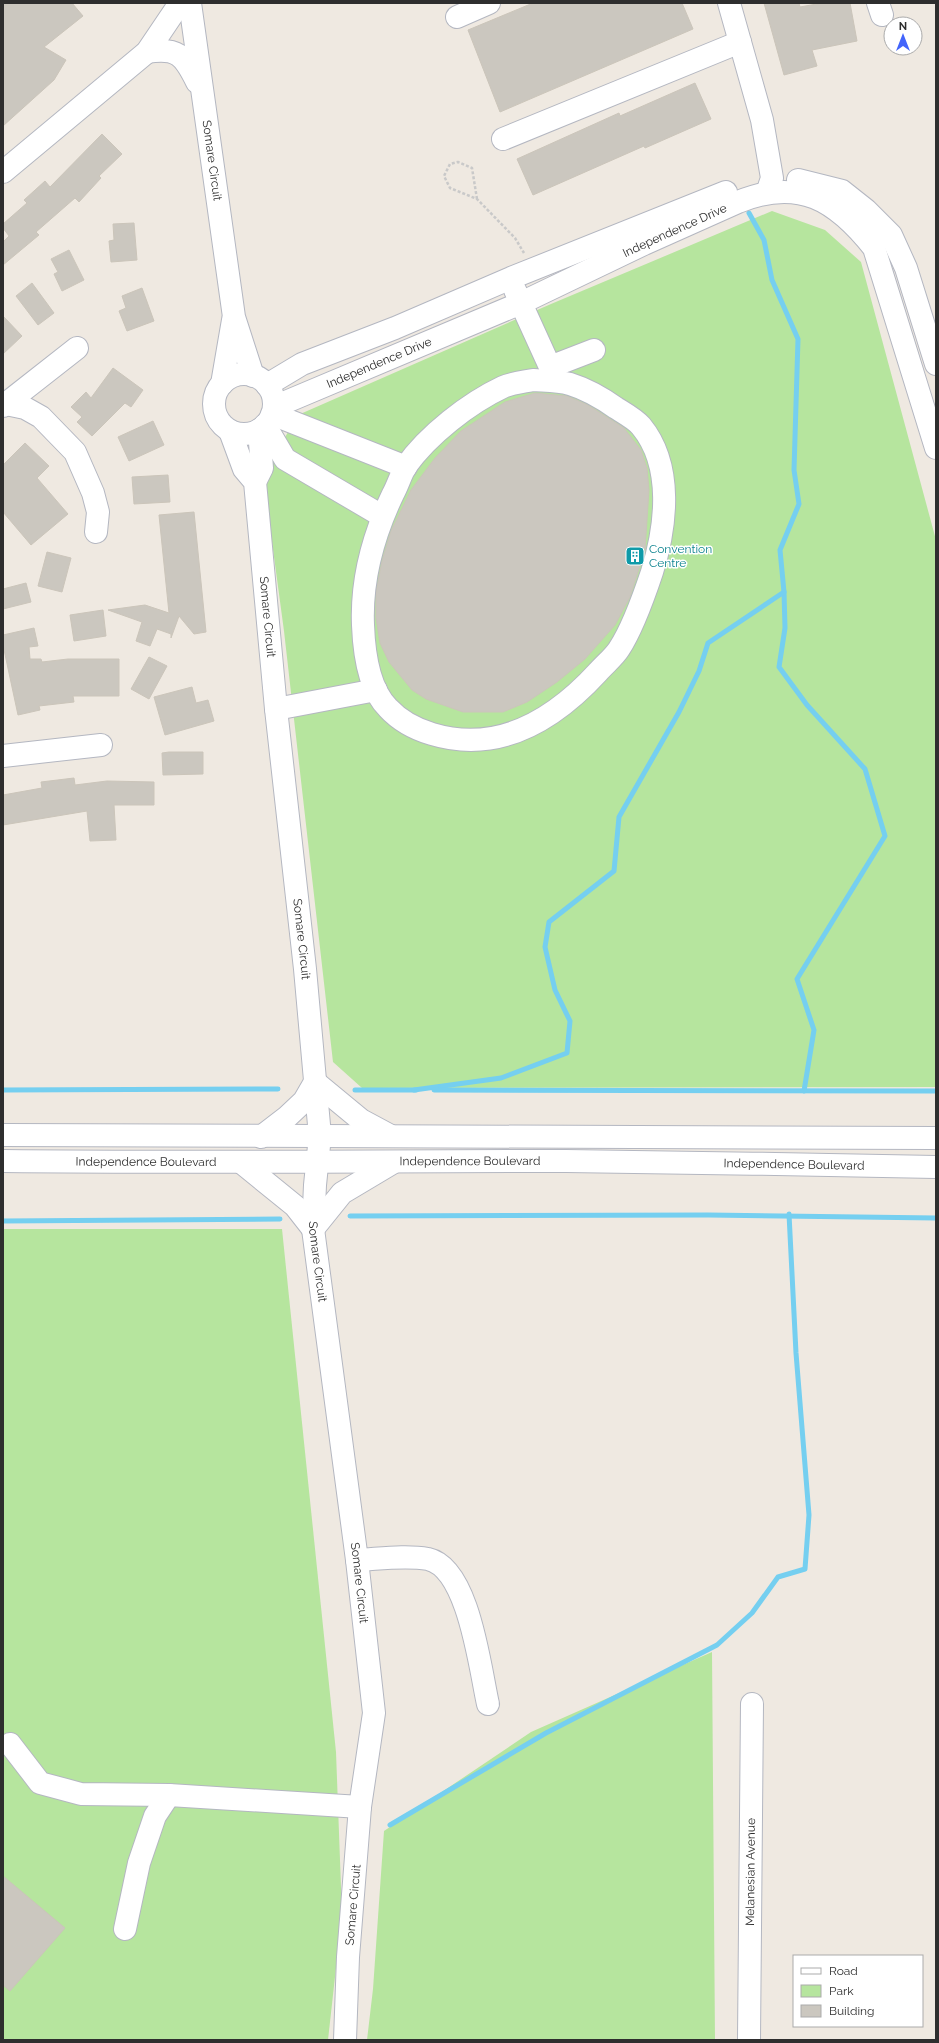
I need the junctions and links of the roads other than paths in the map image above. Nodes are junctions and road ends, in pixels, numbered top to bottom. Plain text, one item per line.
1 (180, 3) edge
2 (190, 3) edge
3 (489, 3) edge
4 (729, 3) edge
5 (457, 17) dead end
6 (740, 42) junction
7 (147, 52) junction
8 (200, 88) junction
9 (503, 139) dead end
10 (3, 172) edge
11 (770, 186) junction
12 (511, 278) junction
13 (521, 303) junction
14 (234, 317) junction
15 (77, 348) dead end
16 (594, 350) dead end
17 (936, 364) edge
18 (550, 374) junction
19 (260, 380) junction
20 (222, 384) junction
21 (4, 405) edge
22 (268, 419) junction
23 (230, 431) junction
24 (936, 448) edge
25 (406, 467) junction
26 (254, 482) junction
27 (382, 516) junction
28 (96, 532) dead end
29 (376, 690) junction
30 (276, 709) junction
31 (101, 745) dead end
32 (3, 756) edge
33 (315, 1082) junction
34 (3, 1135) edge
35 (320, 1136) junction
36 (261, 1137) junction
37 (392, 1137) junction
38 (936, 1138) edge
39 (3, 1161) edge
40 (318, 1161) junction
41 (394, 1162) junction
42 (242, 1163) junction
43 (936, 1167) edge
44 (313, 1229) junction
45 (357, 1560) junction
46 (488, 1704) dead end
47 (752, 1704) dead end
48 (10, 1744) dead end
49 (169, 1795) junction
50 (360, 1807) junction
51 (125, 1929) dead end
52 (345, 2040) edge
53 (749, 2040) edge

1 - 7 street
2 - 8 street, Somare Circuit
3 - 5 street
4 - 6 street
6 - 9 street
6 - 11 street
7 - 8 street
7 - 10 street
8 - 14 street, Somare Circuit
11 - 12 street, Independence Drive
11 - 13 street, Independence Drive
11 - 17 street, Independence Drive
11 - 24 street, Independence Drive
12 - 13 street
12 - 19 street, Independence Drive
13 - 18 street
13 - 22 street, Independence Drive
14 - 19 street, Somare Circuit
14 - 20 street, Somare Circuit
15 - 21 street
16 - 18 street
18 - 25 street
18 - 29 street
19 - 20 street
19 - 22 street
20 - 23 street
21 - 28 street
22 - 23 street
22 - 25 street
22 - 26 street, Somare Circuit
22 - 27 street
23 - 26 street, Somare Circuit
25 - 27 street
26 - 30 street, Somare Circuit
27 - 29 street
29 - 30 street
30 - 33 street, Somare Circuit
31 - 32 street
33 - 35 street, Somare Circuit
33 - 36 street
33 - 37 street
34 - 36 street, Independence Boulevard
35 - 36 street, Independence Boulevard
35 - 37 street, Independence Boulevard
35 - 40 street, Somare Circuit
37 - 38 street, Independence Boulevard
39 - 42 street, Independence Boulevard
40 - 41 street, Independence Boulevard
40 - 42 street, Independence Boulevard
40 - 44 street, Somare Circuit
41 - 43 street, Independence Boulevard
41 - 44 street
42 - 44 street
44 - 45 street, Somare Circuit
45 - 46 street
45 - 50 street, Somare Circuit
47 - 53 street, Melanesian Avenue
48 - 49 street
49 - 50 street
49 - 51 street
50 - 52 street, Somare Circuit

